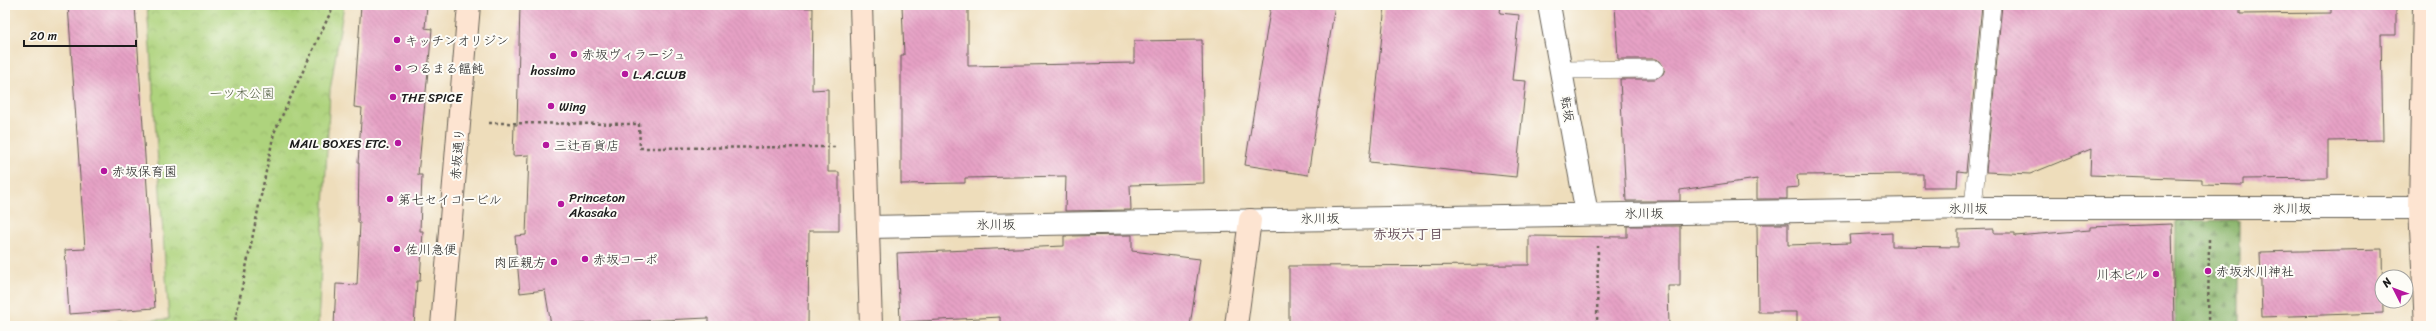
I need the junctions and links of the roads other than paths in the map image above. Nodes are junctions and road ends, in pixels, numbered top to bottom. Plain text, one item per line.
1 (469, 5) edge
2 (861, 5) edge
3 (1549, 5) edge
4 (1992, 5) edge
5 (2424, 5) edge
6 (1656, 69) dead end
7 (1561, 70) junction
8 (1973, 208) junction
9 (2420, 208) junction
10 (1593, 213) junction
11 (1250, 220) junction
12 (868, 227) junction
13 (442, 326) edge
14 (871, 326) edge
15 (1236, 326) edge
16 (2426, 326) edge

1 - 13 street, 赤坂通り
2 - 12 street
3 - 7 street, 転坂
4 - 8 lane
5 - 9 street
6 - 7 lane
7 - 10 street, 転坂
8 - 9 street, 氷川坂
8 - 10 street, 氷川坂
9 - 16 street
10 - 11 street, 氷川坂
11 - 12 street, 氷川坂
11 - 15 street
12 - 14 street

